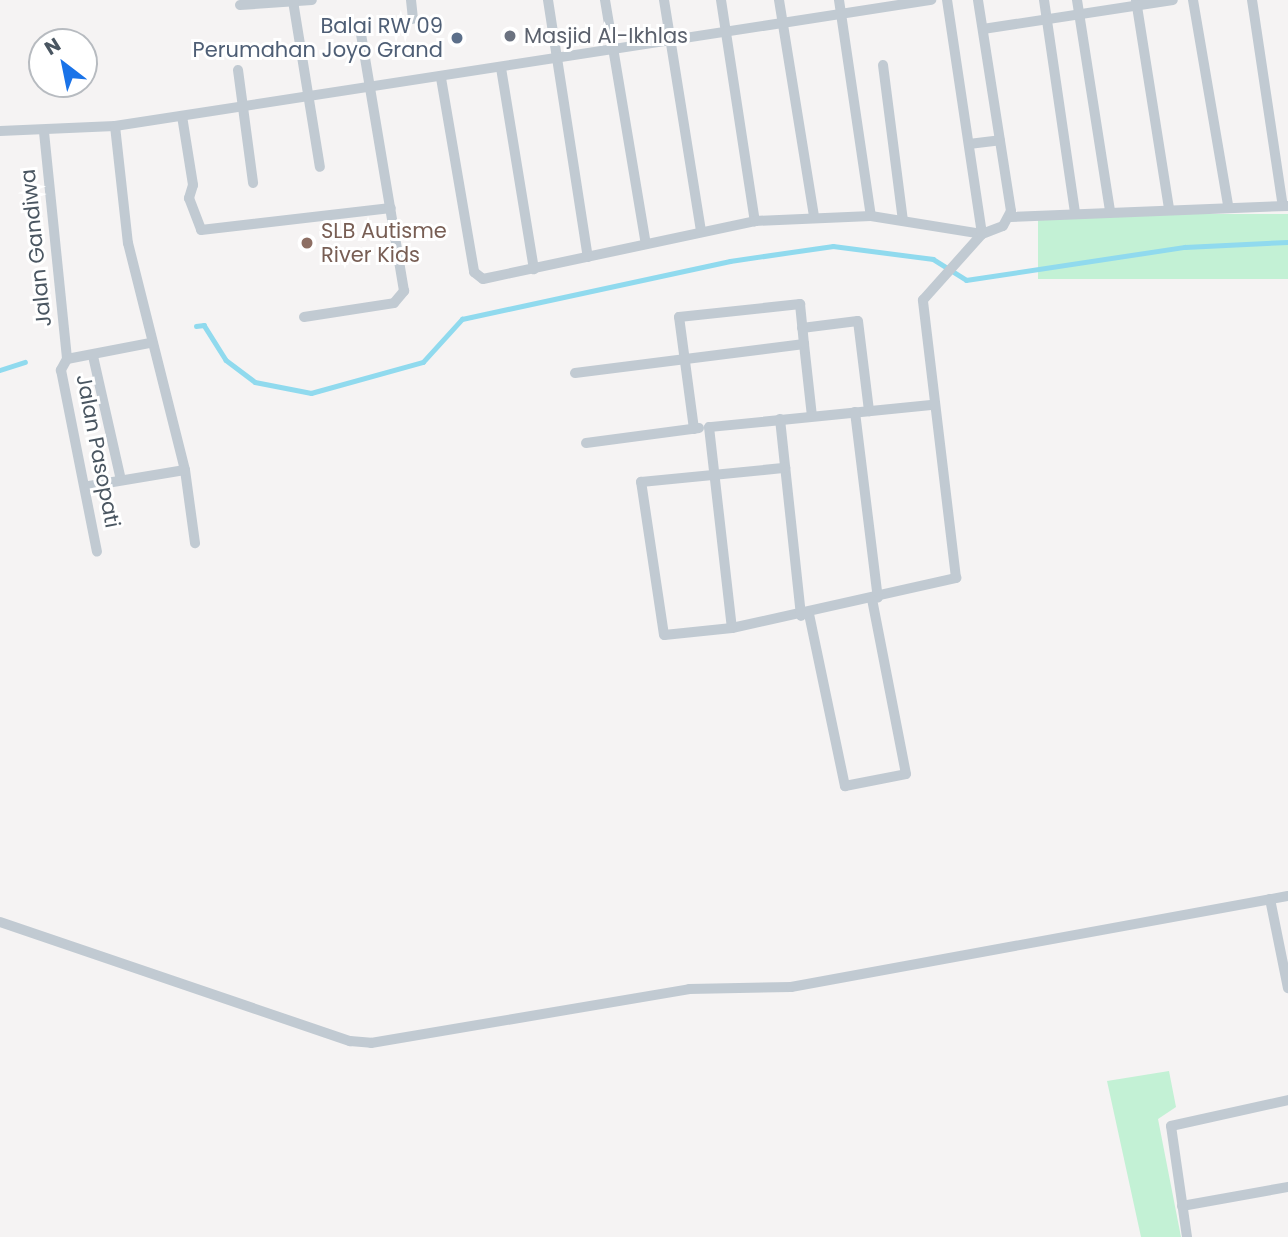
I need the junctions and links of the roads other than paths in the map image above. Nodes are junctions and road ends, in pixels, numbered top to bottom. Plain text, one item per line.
1 (312, 0) edge
2 (411, 0) edge
3 (548, 0) edge
4 (605, 0) edge
5 (664, 0) edge
6 (721, 0) edge
7 (779, 0) edge
8 (839, 0) edge
9 (931, 0) edge
10 (947, 0) edge
11 (978, 0) edge
12 (1044, 0) edge
13 (1077, 0) edge
14 (1173, 0) edge
15 (1193, 0) edge
16 (1252, 0) edge
17 (293, 1) edge
18 (1136, 3) edge
19 (873, 4) edge
20 (240, 5) dead end
21 (841, 13) junction
22 (1079, 15) junction
23 (413, 19) dead end
24 (1047, 19) junction
25 (783, 24) junction
26 (983, 29) junction
27 (726, 33) junction
28 (361, 34) dead end
29 (670, 41) junction
30 (612, 50) junction
31 (557, 59) junction
32 (883, 65) dead end
33 (501, 68) junction
34 (238, 70) dead end
35 (441, 78) junction
36 (370, 89) junction
37 (308, 96) junction
38 (243, 106) junction
39 (182, 116) junction
40 (115, 126) junction
41 (0, 131) edge
42 (44, 132) junction
43 (1000, 140) junction
44 (969, 144) junction
45 (320, 167) dead end
46 (253, 183) dead end
47 (1228, 204) junction
48 (1285, 204) edge
49 (391, 208) junction
50 (1169, 209) junction
51 (1110, 211) junction
52 (1074, 213) junction
53 (814, 216) junction
54 (871, 216) junction
55 (1011, 217) junction
56 (755, 221) junction
57 (903, 221) junction
58 (701, 232) junction
59 (982, 234) junction
60 (646, 244) junction
61 (588, 257) junction
62 (534, 269) junction
63 (304, 317) dead end
64 (803, 328) junction
65 (150, 343) junction
66 (804, 344) junction
67 (93, 356) junction
68 (67, 359) junction
69 (684, 359) junction
70 (575, 373) dead end
71 (932, 405) junction
72 (869, 411) junction
73 (855, 412) junction
74 (812, 416) junction
75 (780, 419) junction
76 (709, 426) junction
77 (694, 429) junction
78 (586, 443) dead end
79 (785, 468) junction
80 (185, 470) junction
81 (714, 473) junction
82 (121, 480) junction
83 (89, 486) junction
84 (195, 543) dead end
85 (97, 551) dead end
86 (875, 598) junction
87 (805, 615) junction
88 (732, 628) junction
89 (1288, 896) edge
90 (1270, 899) junction
91 (0, 922) edge
92 (1288, 988) edge
93 (1288, 1100) edge
94 (1288, 1186) edge
95 (1182, 1206) junction
96 (1187, 1237) edge

1 - 17 street
2 - 23 street
3 - 31 street
4 - 30 street
5 - 29 street
6 - 27 street
7 - 25 street
8 - 21 street
9 - 19 street
10 - 44 street
11 - 26 street
12 - 24 street
13 - 22 street
14 - 18 street
15 - 47 street
16 - 48 street
17 - 20 street
17 - 37 street
18 - 22 street
18 - 50 street
19 - 21 street
21 - 25 street
21 - 54 street
22 - 24 street
22 - 51 street
24 - 26 street
24 - 52 street
25 - 27 street
25 - 53 street
26 - 43 street
27 - 29 street
27 - 56 street
28 - 36 street
29 - 30 street
29 - 58 street
30 - 31 street
30 - 60 street
31 - 33 street
31 - 61 street
32 - 57 street
33 - 35 street
33 - 62 street
34 - 38 street
35 - 36 street
35 - 62 street
36 - 37 street
36 - 49 street
37 - 38 street
37 - 45 street
38 - 39 street
38 - 46 street
39 - 40 street
39 - 49 street
40 - 42 street
40 - 65 street
41 - 42 street
42 - 68 street, Jalan Gandiwa
43 - 44 street
43 - 55 street
44 - 59 street
47 - 48 street
47 - 50 street
49 - 63 street
50 - 51 street
51 - 52 street
52 - 55 street
53 - 54 street
53 - 56 street
54 - 57 street
55 - 59 street
56 - 58 street
57 - 59 street
58 - 60 street
59 - 71 street
60 - 61 street
61 - 62 street
64 - 66 street
64 - 69 street
64 - 72 street
65 - 67 street
65 - 80 street
66 - 69 street
66 - 74 street
67 - 68 street
67 - 82 street
68 - 83 street, Jalan Pasopati
69 - 70 street
69 - 77 street
71 - 72 street
71 - 86 street
72 - 73 street
73 - 74 street
73 - 86 street
74 - 75 street
75 - 76 street
75 - 79 street
76 - 77 street
76 - 81 street
77 - 78 street
79 - 81 street
79 - 87 street
80 - 82 street
80 - 84 street
81 - 88 street
81 - 88 street
82 - 83 street
83 - 85 street, Jalan Pasopati
86 - 87 street
86 - 87 street
87 - 88 street
89 - 90 street
90 - 91 street
90 - 92 street
93 - 95 street
94 - 95 street
95 - 96 street

